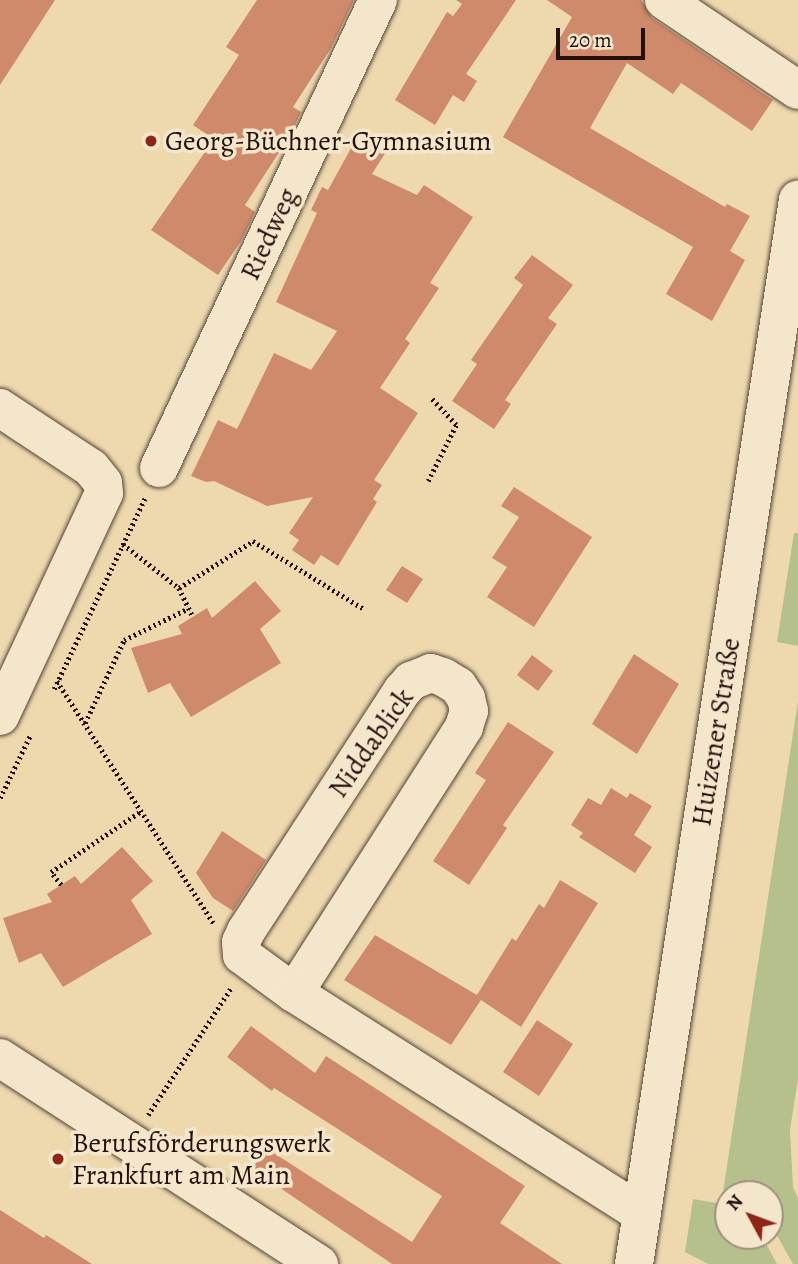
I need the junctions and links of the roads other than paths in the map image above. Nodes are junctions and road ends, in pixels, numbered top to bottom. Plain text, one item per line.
1 (378, 0) edge
2 (664, 0) edge
3 (798, 90) edge
4 (798, 200) edge
5 (0, 408) edge
6 (159, 468) road end
7 (17, 722) edge
8 (294, 993) junction
9 (0, 1058) edge
10 (642, 1214) junction
11 (319, 1264) edge
12 (634, 1264) edge

1 - 6 street, Riedweg
2 - 3 street
4 - 10 street, Huizener Straße
5 - 7 street
8 - 8 street, Niddablick
8 - 10 street
9 - 11 street
10 - 12 street, Huizener Straße

